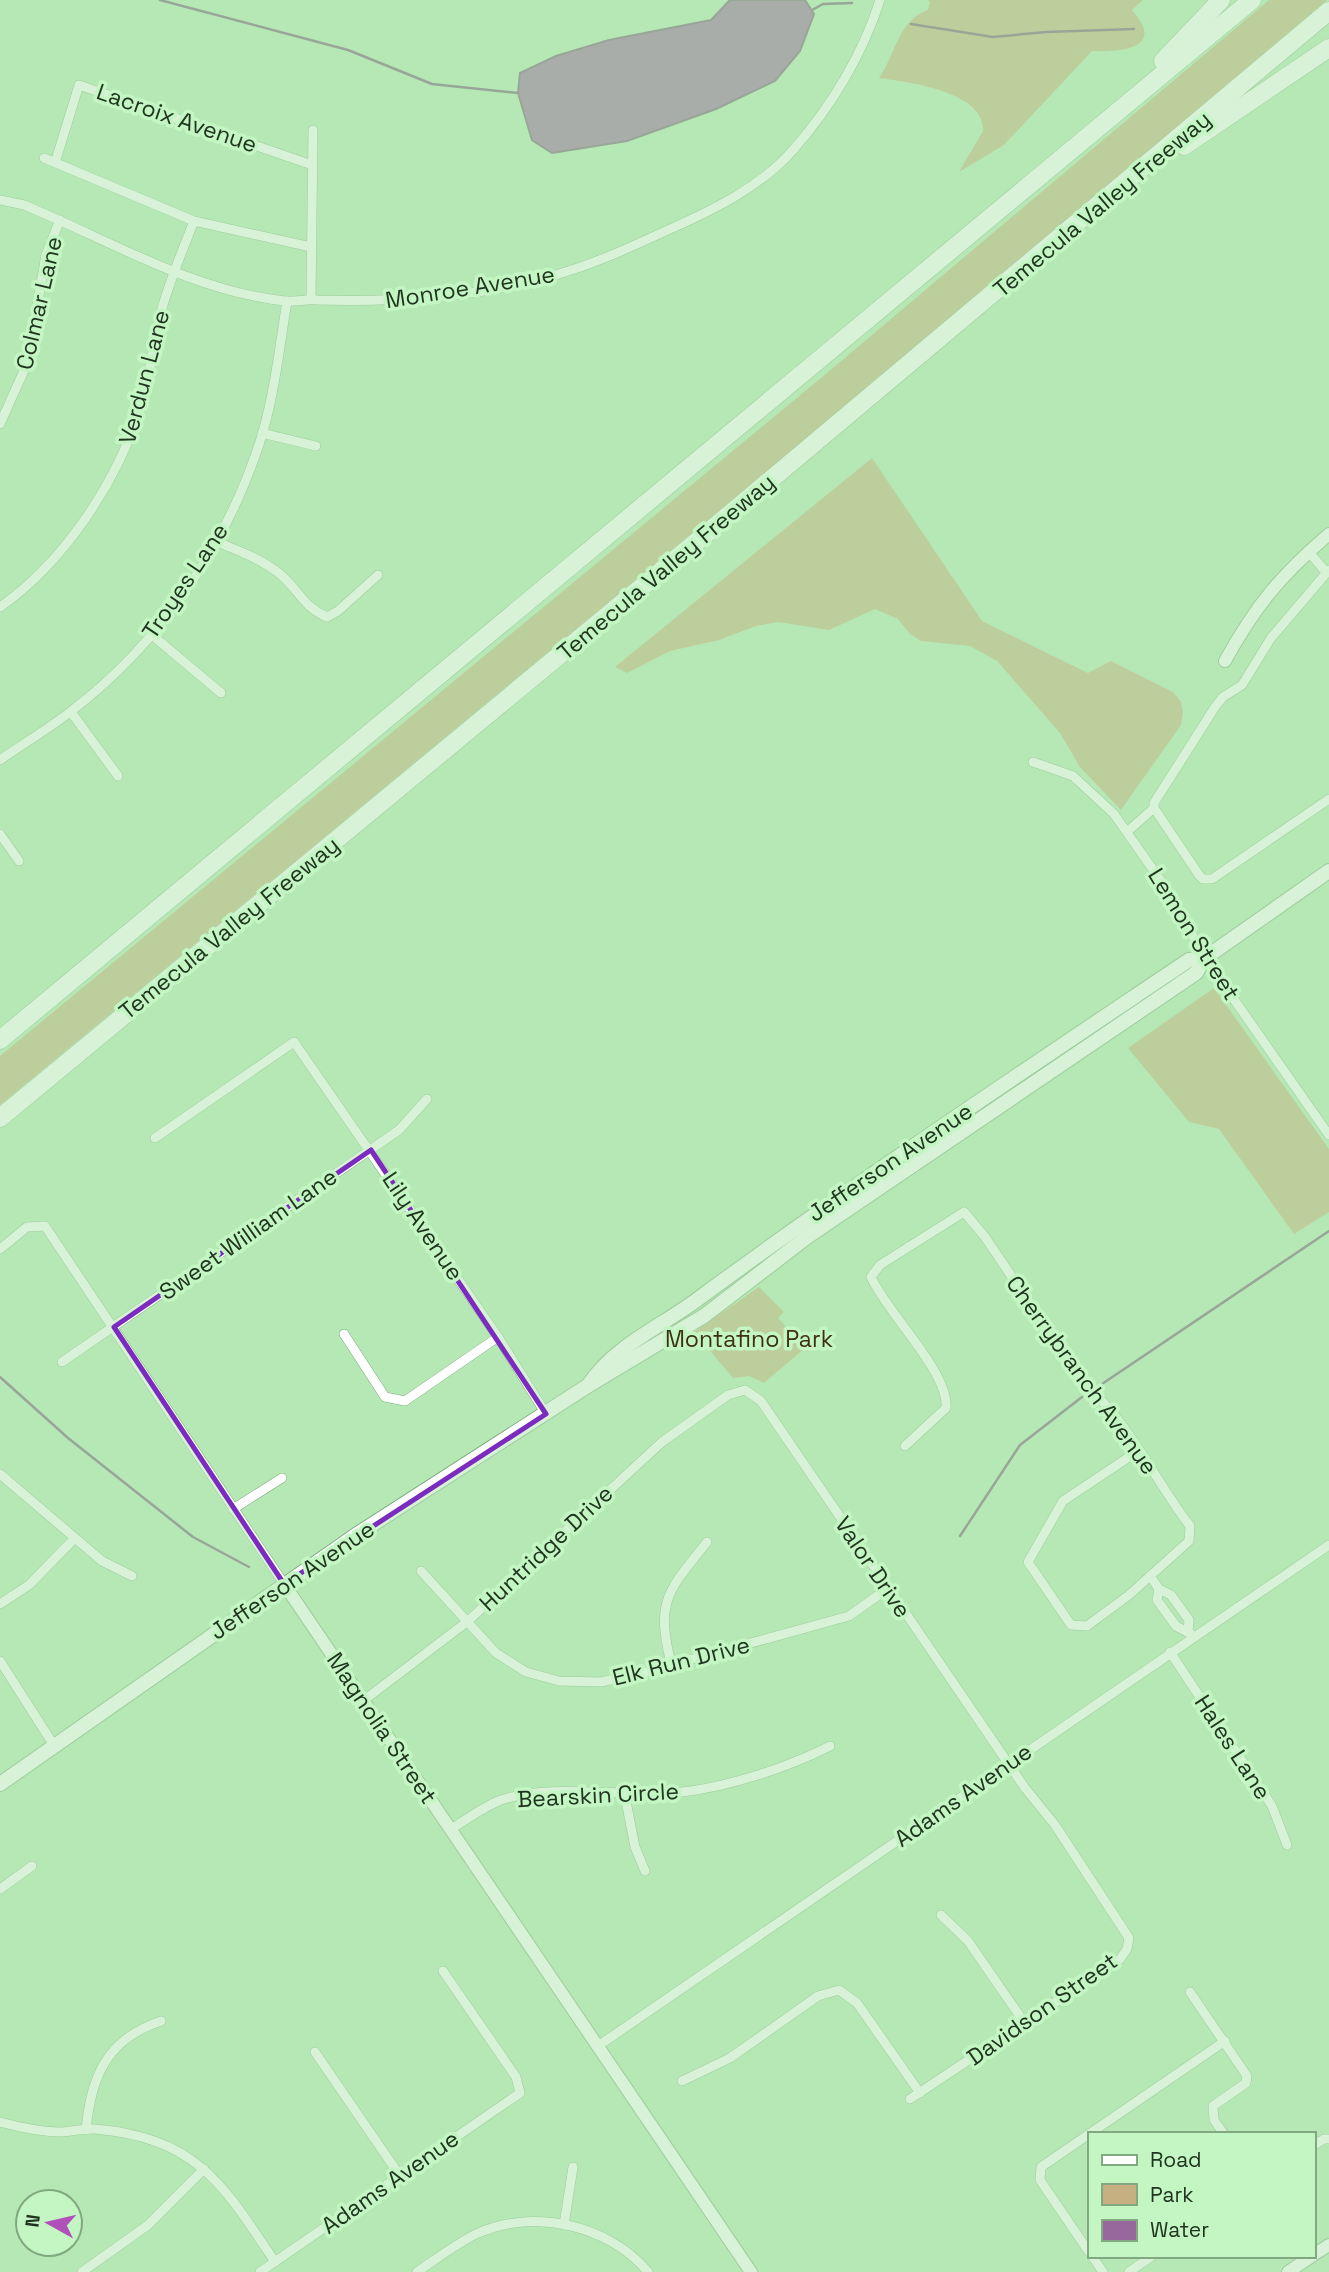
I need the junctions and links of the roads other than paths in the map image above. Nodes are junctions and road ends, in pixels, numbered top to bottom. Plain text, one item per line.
1 (880, 0) edge
2 (1221, 0) edge
3 (1252, 0) edge
4 (1329, 12) edge
5 (1329, 48) edge
6 (1106, 121) junction
7 (313, 130) dead end
8 (44, 158) dead end
9 (55, 163) junction
10 (313, 165) junction
11 (1132, 179) junction
12 (0, 200) edge
13 (60, 220) junction
14 (194, 221) junction
15 (311, 247) junction
16 (174, 272) junction
17 (311, 299) junction
18 (287, 301) junction
19 (0, 424) edge
20 (262, 433) junction
21 (316, 446) dead end
22 (1329, 534) edge
23 (217, 542) junction
24 (1308, 551) junction
25 (1327, 571) edge
26 (378, 575) dead end
27 (0, 607) edge
28 (152, 635) junction
29 (1225, 661) dead end
30 (221, 693) dead end
31 (71, 712) junction
32 (0, 760) edge
33 (1033, 762) dead end
34 (118, 776) dead end
35 (1329, 799) edge
36 (1154, 808) junction
37 (1128, 831) junction
38 (0, 834) edge
39 (19, 861) dead end
40 (1329, 871) edge
41 (1205, 958) junction
42 (0, 1040) edge
43 (427, 1099) dead end
44 (0, 1118) edge
45 (1327, 1128) edge
46 (155, 1138) dead end
47 (915, 1144) junction
48 (370, 1150) junction
49 (807, 1237) junction
50 (0, 1249) edge
51 (114, 1327) junction
52 (344, 1334) dead end
53 (498, 1337) junction
54 (62, 1362) dead end
55 (589, 1385) junction
56 (728, 1395) joint
57 (546, 1414) junction
58 (905, 1446) dead end
59 (1138, 1451) junction
60 (0, 1474) edge
61 (282, 1478) dead end
62 (233, 1509) junction
63 (74, 1539) junction
64 (707, 1542) dead end
65 (1329, 1545) edge
66 (421, 1571) dead end
67 (132, 1576) dead end
68 (1150, 1576) junction
69 (284, 1584) junction
70 (887, 1589) junction
71 (1159, 1589) junction
72 (0, 1604) edge
73 (1177, 1604) junction
74 (1166, 1612) junction
75 (468, 1621) junction
76 (1190, 1634) junction
77 (1170, 1652) junction
78 (0, 1661) edge
79 (671, 1663) junction
80 (363, 1701) junction
81 (55, 1746) junction
82 (830, 1746) dead end
83 (1008, 1763) junction
84 (0, 1784) edge
85 (625, 1796) junction
86 (450, 1830) junction
87 (1287, 1845) dead end
88 (32, 1866) dead end
89 (645, 1871) dead end
90 (0, 1889) edge
91 (941, 1915) dead end
92 (443, 1971) dead end
93 (1190, 1992) dead end
94 (161, 2021) dead end
95 (1024, 2022) junction
96 (1225, 2041) junction
97 (598, 2046) junction
98 (315, 2053) dead end
99 (682, 2081) dead end
100 (920, 2093) junction
101 (910, 2099) dead end
102 (0, 2122) edge
103 (86, 2130) junction
104 (1092, 2132) edge
105 (1223, 2132) edge
106 (1088, 2135) edge
107 (573, 2167) dead end
108 (204, 2169) junction
109 (400, 2176) junction
110 (564, 2225) junction
111 (1088, 2250) edge
112 (1149, 2258) edge
113 (1309, 2258) edge
114 (275, 2262) junction
115 (82, 2272) edge
116 (260, 2272) edge
117 (417, 2272) edge
118 (648, 2272) edge
119 (751, 2272) edge
120 (1129, 2272) edge
121 (1288, 2272) edge

1 - 17 street, Monroe Avenue
2 - 6 highway
3 - 6 highway
4 - 11 highway, Temecula Valley Freeway
5 - 11 highway
6 - 42 highway
7 - 10 street
8 - 9 street
9 - 10 street, Lacroix Avenue
9 - 14 street
10 - 15 street
11 - 44 highway, Temecula Valley Freeway
12 - 13 street, Monroe Avenue
13 - 16 street, Monroe Avenue
13 - 19 street, Colmar Lane
14 - 15 street
14 - 16 street, Verdun Lane
15 - 17 street
16 - 18 street, Monroe Avenue
16 - 27 street, Verdun Lane
17 - 18 street, Monroe Avenue
18 - 20 street, Troyes Lane
20 - 21 street
20 - 23 street, Troyes Lane
22 - 24 street
23 - 26 street
23 - 28 street, Troyes Lane
24 - 25 street
24 - 29 street
25 - 36 street
28 - 30 street
28 - 31 street, Troyes Lane
31 - 32 street, Troyes Lane
31 - 34 street
33 - 37 street, Lemon Street
35 - 36 street
36 - 37 street
37 - 41 street, Lemon Street
38 - 39 street
40 - 41 main road, Jefferson Avenue
41 - 45 street, Lemon Street
41 - 47 main road, Jefferson Avenue
41 - 49 main road, Jefferson Avenue
43 - 48 street, Sweet William Lane
46 - 48 street, Lily Avenue
47 - 49 main road
47 - 55 main road, Jefferson Avenue
48 - 51 street, Sweet William Lane
48 - 53 street, Lily Avenue
49 - 55 main road, Jefferson Avenue
50 - 51 street, Magnolia Street
51 - 54 street, Sweet William Lane
51 - 62 street, Magnolia Street
52 - 53 street
53 - 57 street, Lily Avenue
55 - 57 main road, Jefferson Avenue
56 - 70 street, Valor Drive
56 - 75 street, Huntridge Drive
57 - 69 main road, Jefferson Avenue
58 - 59 street, Cherrybranch Avenue
59 - 68 street, Cherrybranch Avenue
59 - 68 street
60 - 63 street
61 - 62 street
62 - 69 street, Magnolia Street
63 - 67 street
63 - 72 street
64 - 79 street
65 - 76 street, Adams Avenue
66 - 75 street, Elk Run Drive
68 - 71 street
69 - 80 street, Magnolia Street
69 - 81 main road, Jefferson Avenue
70 - 79 street, Elk Run Drive
70 - 83 street, Valor Drive
71 - 73 street
71 - 74 street
73 - 74 street
73 - 76 street
74 - 76 street
75 - 79 street, Elk Run Drive
75 - 80 street, Huntridge Drive
76 - 77 street, Adams Avenue
77 - 83 street, Adams Avenue
77 - 87 street, Hales Lane
78 - 81 street
80 - 86 street, Magnolia Street
81 - 84 main road, Jefferson Avenue
82 - 85 street, Bearskin Circle
83 - 95 street, Davidson Street
83 - 97 street, Adams Avenue
85 - 86 street, Bearskin Circle
85 - 89 street
86 - 97 street, Magnolia Street
88 - 90 street
91 - 95 street
92 - 109 street, Adams Avenue
93 - 96 street
94 - 103 street
95 - 100 street, Davidson Street
96 - 104 street
96 - 105 street
97 - 119 street, Magnolia Street
98 - 109 street
99 - 100 street
100 - 101 street, Davidson Street
102 - 103 street
103 - 108 street
106 - 111 street
107 - 110 street
108 - 114 street
108 - 115 street
109 - 114 street, Adams Avenue
110 - 117 street
110 - 118 street
112 - 120 street
113 - 121 street
114 - 116 street, Adams Avenue

